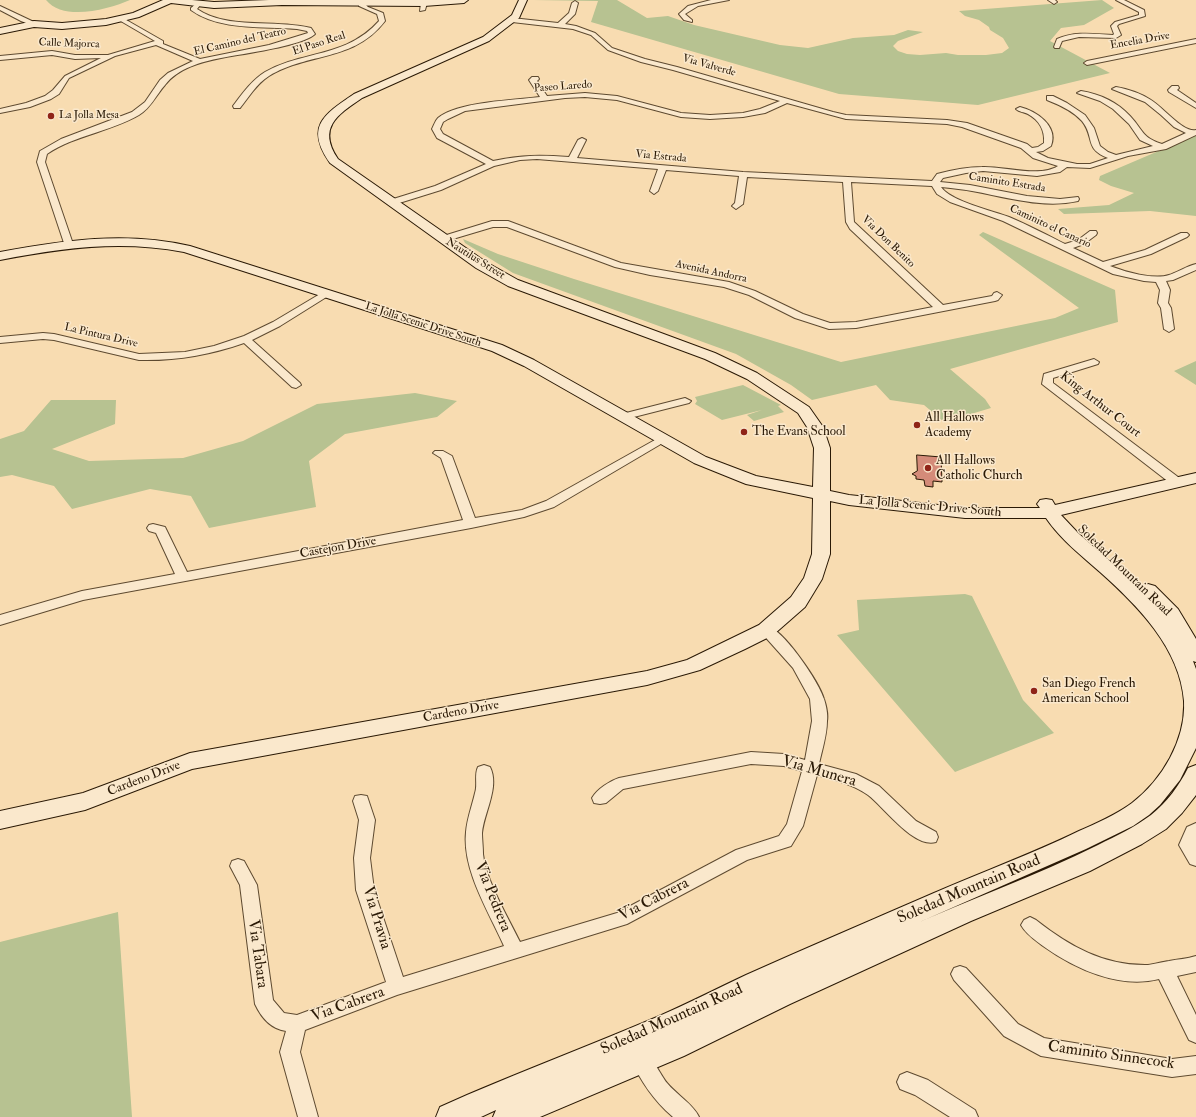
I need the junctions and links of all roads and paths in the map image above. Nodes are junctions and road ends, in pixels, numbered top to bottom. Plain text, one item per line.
1 (170, 0) edge
2 (464, 0) edge
3 (523, 0) edge
4 (726, 0) edge
5 (1119, 0) edge
6 (361, 3) junction
7 (575, 3) dead end
8 (198, 4) junction
9 (1, 10) edge
10 (121, 19) junction
11 (512, 20) junction
12 (690, 21) dead end
13 (34, 24) junction
14 (560, 25) junction
15 (0, 31) edge
16 (1196, 41) edge
17 (156, 43) junction
18 (1058, 47) dead end
19 (113, 55) junction
20 (0, 58) edge
21 (199, 61) junction
22 (1087, 63) dead end
23 (535, 79) dead end
24 (1175, 88) dead end
25 (1116, 89) dead end
26 (1081, 93) dead end
27 (544, 98) junction
28 (1050, 98) dead end
29 (786, 101) junction
30 (237, 106) dead end
31 (1196, 106) edge
32 (1020, 109) dead end
33 (0, 111) edge
34 (1194, 132) edge
35 (582, 140) dead end
36 (1163, 147) junction
37 (1030, 151) junction
38 (1114, 158) junction
39 (572, 160) junction
40 (492, 164) junction
41 (1065, 165) junction
42 (663, 168) junction
43 (743, 174) junction
44 (847, 179) junction
45 (935, 184) junction
46 (654, 190) dead end
47 (1075, 199) dead end
48 (392, 202) junction
49 (736, 206) dead end
50 (1093, 234) dead end
51 (1184, 235) dead end
52 (443, 239) junction
53 (68, 244) junction
54 (1066, 247) junction
55 (0, 256) edge
56 (1102, 265) junction
57 (1196, 267) edge
58 (1160, 279) junction
59 (326, 294) junction
60 (997, 295) dead end
61 (941, 309) junction
62 (1169, 329) dead end
63 (245, 339) junction
64 (0, 340) edge
65 (1094, 362) dead end
66 (296, 385) dead end
67 (685, 401) dead end
68 (622, 417) junction
69 (662, 439) junction
70 (439, 453) dead end
71 (1196, 478) edge
72 (1178, 483) junction
73 (821, 494) junction
74 (1053, 508) junction
75 (471, 524) junction
76 (153, 528) dead end
77 (183, 577) junction
78 (0, 620) edge
79 (766, 630) junction
80 (1196, 655) edge
81 (811, 766) junction
82 (484, 771) dead end
83 (1196, 774) edge
84 (600, 798) dead end
85 (361, 801) dead end
86 (0, 820) edge
87 (1196, 830) edge
88 (930, 837) dead end
89 (1196, 859) edge
90 (238, 866) dead end
91 (1030, 925) dead end
92 (515, 950) junction
93 (1196, 964) edge
94 (1164, 970) junction
95 (960, 974) dead end
96 (397, 988) junction
97 (297, 1024) junction
98 (1196, 1034) edge
99 (636, 1050) junction
100 (1196, 1065) edge
101 (907, 1082) dead end
102 (308, 1117) edge
103 (450, 1117) edge
104 (507, 1117) edge
105 (689, 1117) edge
106 (968, 1117) edge

1 - 8 main road
1 - 10 main road
2 - 6 main road
3 - 11 main road, Nautilus Street
4 - 12 street
5 - 18 street
6 - 8 main road
6 - 30 street, El Paso Real
7 - 14 street
8 - 21 street, El Camino del Teatro
9 - 13 street
10 - 13 main road
10 - 17 street
11 - 14 street, Via Valverde
11 - 48 main road, Nautilus Street
13 - 15 main road
14 - 29 street, Via Valverde
16 - 22 street, Encelia Drive
17 - 19 street
17 - 21 street
19 - 20 street, Calle Majorca
19 - 33 street
21 - 53 street, El Camino del Teatro
23 - 27 street
24 - 31 street
25 - 34 street
26 - 36 street
27 - 29 street, Paseo Laredo
27 - 40 street, Paseo Laredo
28 - 38 street
29 - 37 street, Via Valverde
32 - 37 street
34 - 36 street
35 - 39 street
36 - 38 street
37 - 41 street, Via Valverde
38 - 41 street
39 - 40 street, Via Estrada
39 - 42 street, Via Estrada
40 - 48 street, Via Estrada
41 - 45 street
42 - 43 street, Via Estrada
42 - 46 street
43 - 44 street, Via Estrada
43 - 49 street
44 - 45 street, Via Estrada
44 - 61 street, Via Don Benito
45 - 47 street, Caminito Estrada
45 - 54 street, Caminito el Canario
48 - 52 main road, Nautilus Street
50 - 54 street
51 - 56 street
52 - 61 street, Avenida Andorra
52 - 73 main road, Nautilus Street
53 - 55 main road, La Jolla Scenic Drive South
53 - 59 main road, La Jolla Scenic Drive South
54 - 56 street, Caminito el Canario
56 - 58 street, Caminito el Canario
57 - 58 street
58 - 62 street
59 - 63 street, La Pintura Drive
59 - 68 main road, La Jolla Scenic Drive South
60 - 61 street, Avenida Andorra
63 - 64 street, La Pintura Drive
63 - 66 street
65 - 72 street, King Arthur Court
67 - 68 street
68 - 69 main road, La Jolla Scenic Drive South
69 - 73 main road, La Jolla Scenic Drive South
69 - 75 street, Castejon Drive
70 - 75 street
71 - 72 main road, La Jolla Scenic Drive South
72 - 74 main road, La Jolla Scenic Drive South
73 - 74 main road, La Jolla Scenic Drive South
73 - 79 main road, Cardeno Drive
74 - 80 main road, Soledad Mountain Road
74 - 99 main road, Soledad Mountain Road
75 - 77 street, Castejon Drive
76 - 77 street
77 - 78 street, Castejon Drive
79 - 81 street, Via Cabrera
79 - 86 main road, Cardeno Drive
81 - 84 street, Via Munera
81 - 88 street, Via Munera
81 - 92 street, Via Cabrera
82 - 92 street, Via Pedrera
83 - 99 main road, Soledad Mountain Road
85 - 96 street, Via Pravia
87 - 89 street
90 - 97 street, Via Tabara
91 - 94 street
92 - 96 street, Via Cabrera
93 - 94 street
94 - 98 street
95 - 100 street, Caminito Sinnecock
96 - 97 street, Via Cabrera
97 - 102 street
99 - 103 main road, Soledad Mountain Road
99 - 104 main road, Soledad Mountain Road
99 - 105 street
101 - 106 street

